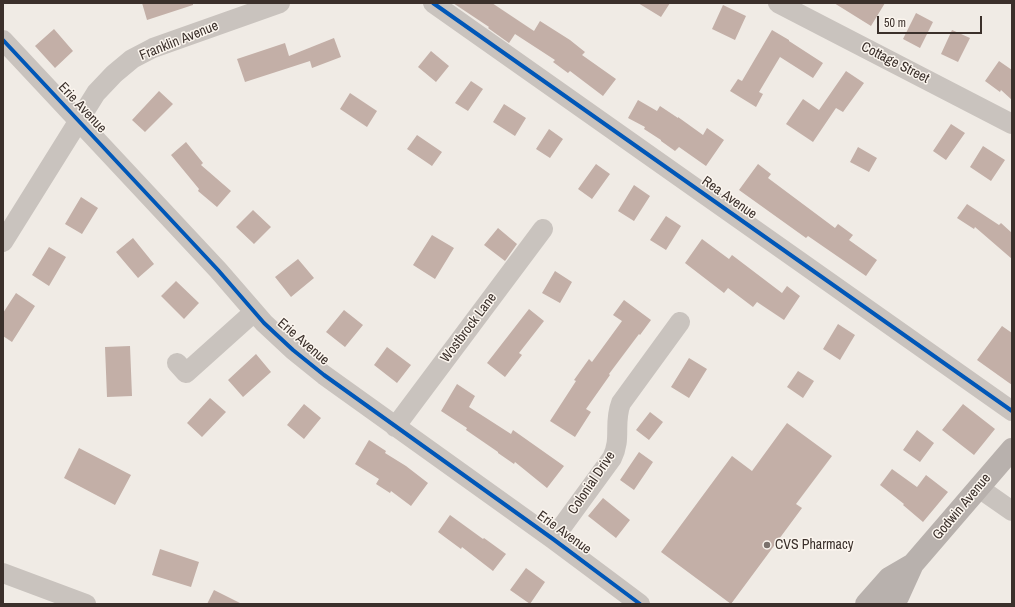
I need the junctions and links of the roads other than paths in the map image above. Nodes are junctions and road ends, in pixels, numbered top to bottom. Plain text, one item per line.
1 (433, 3) edge
2 (778, 3) edge
3 (272, 4) edge
4 (3, 40) edge
5 (78, 120) junction
6 (1012, 124) edge
7 (543, 229) dead end
8 (3, 242) edge
9 (254, 312) junction
10 (680, 322) dead end
11 (177, 363) dead end
12 (1012, 411) edge
13 (395, 426) junction
14 (1012, 449) edge
15 (979, 488) junction
16 (1012, 511) edge
17 (553, 539) junction
18 (913, 564) junction
19 (3, 573) edge
20 (86, 604) edge
21 (640, 604) edge
22 (866, 604) edge
23 (892, 604) edge

1 - 12 street, Rea Avenue
2 - 6 street, Cottage Street
3 - 5 street, Franklin Avenue
4 - 5 street, Erie Avenue
5 - 8 street, Franklin Avenue
5 - 9 street, Erie Avenue
7 - 13 street, Wostbrock Lane
9 - 11 street
9 - 13 street, Erie Avenue
10 - 17 street, Colonial Drive
13 - 17 street, Erie Avenue
14 - 15 main road, Godwin Avenue
15 - 16 street
15 - 18 main road, Godwin Avenue
17 - 21 street, Erie Avenue
18 - 22 main road, Godwin Avenue
18 - 23 main road, Godwin Avenue
19 - 20 street

